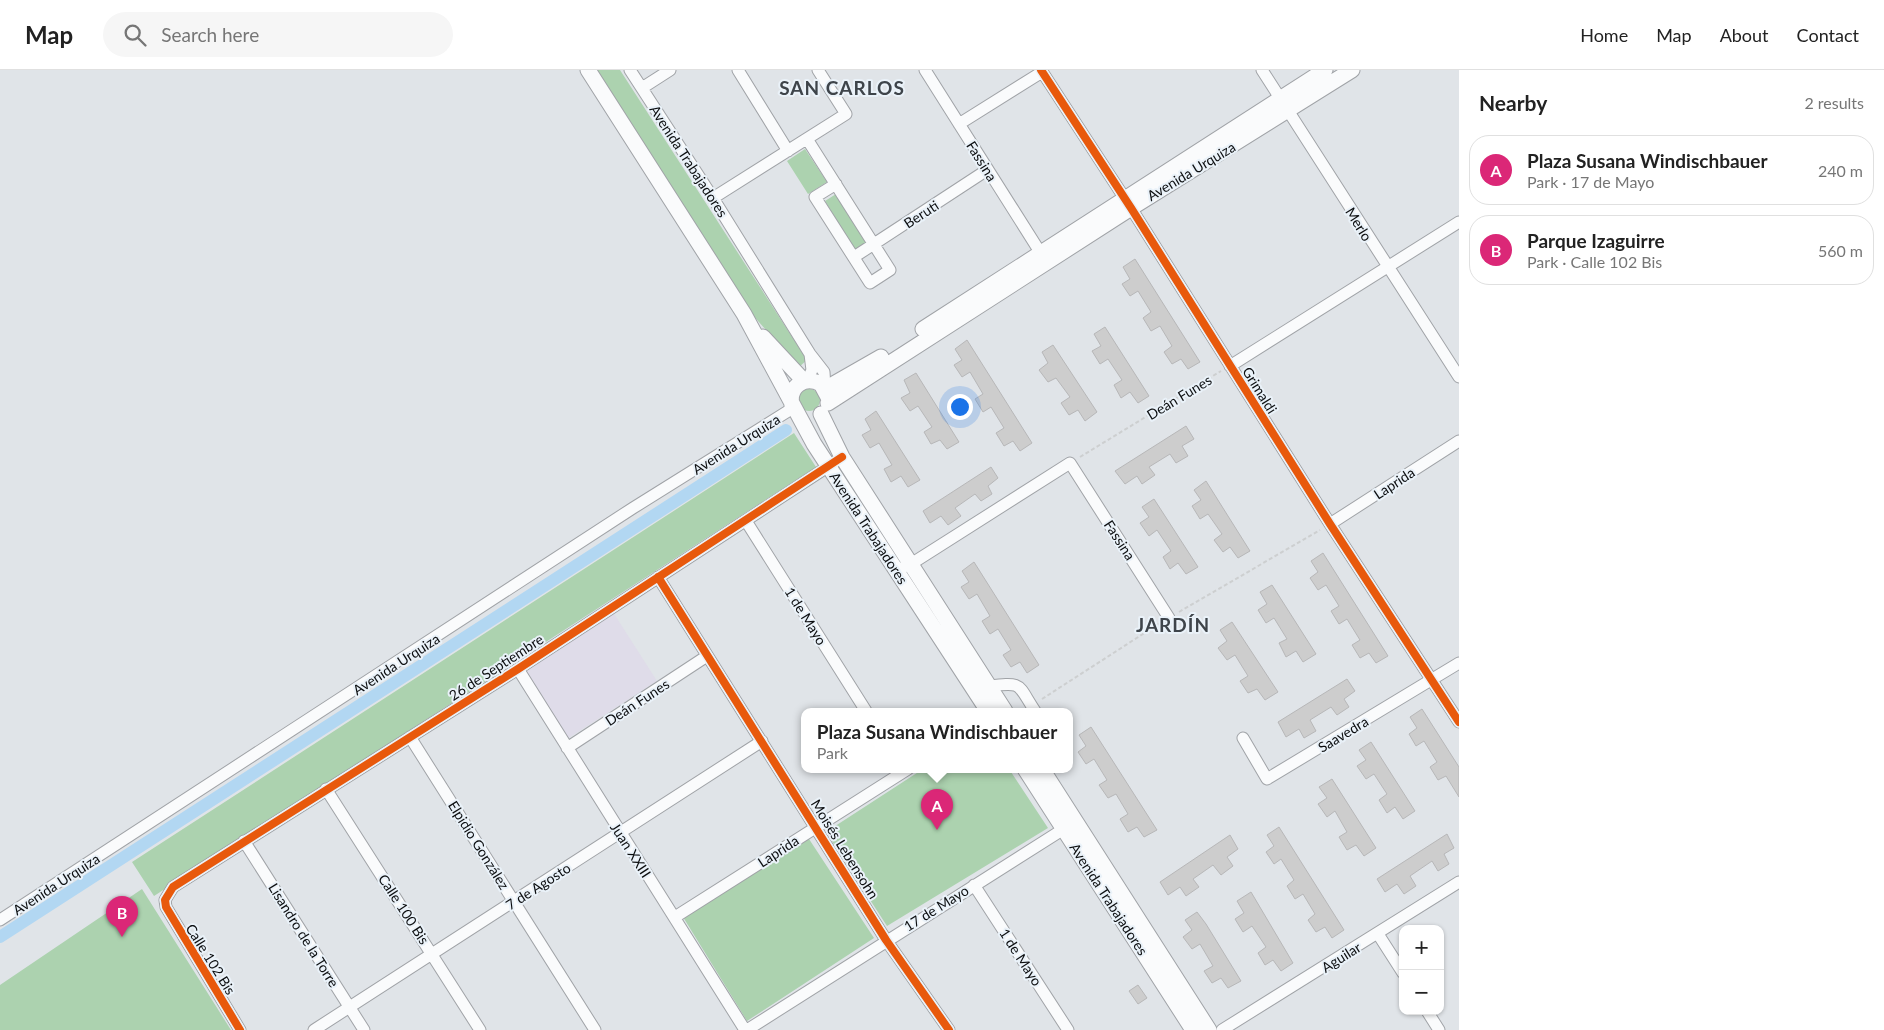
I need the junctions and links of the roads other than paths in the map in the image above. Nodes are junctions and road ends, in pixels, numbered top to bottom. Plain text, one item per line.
1 (588, 70) edge
2 (630, 70) edge
3 (670, 70) edge
4 (738, 70) edge
5 (818, 70) edge
6 (926, 70) edge
7 (1262, 70) edge
8 (1325, 70) edge
9 (1352, 70) edge
10 (1041, 71) edge
11 (642, 88) junction
12 (1280, 98) junction
13 (1289, 112) junction
14 (959, 124) junction
15 (807, 139) junction
16 (788, 151) junction
17 (988, 170) junction
18 (836, 184) junction
19 (713, 198) junction
20 (1127, 203) junction
21 (1459, 222) edge
22 (874, 244) junction
23 (1040, 252) junction
24 (854, 257) junction
25 (1386, 267) junction
26 (744, 314) junction
27 (810, 354) junction
28 (1230, 366) junction
29 (1459, 377) edge
30 (805, 381) junction
31 (825, 399) junction
32 (794, 408) junction
33 (1459, 441) edge
34 (842, 457) junction
35 (829, 467) junction
36 (746, 521) junction
37 (1330, 524) junction
38 (911, 564) junction
39 (897, 570) junction
40 (658, 577) junction
41 (1170, 618) dead end
42 (707, 656) junction
43 (1459, 663) edge
44 (518, 669) junction
45 (1432, 680) junction
46 (989, 686) junction
47 (864, 708) edge
48 (986, 708) edge
49 (1001, 708) edge
50 (1033, 708) edge
51 (1459, 722) edge
52 (410, 737) junction
53 (1243, 738) dead end
54 (762, 741) junction
55 (567, 748) junction
56 (900, 773) edge
57 (1028, 773) edge
58 (1044, 773) edge
59 (326, 789) junction
60 (1069, 825) junction
61 (817, 826) junction
62 (620, 833) junction
63 (244, 841) junction
64 (1459, 882) edge
65 (974, 885) junction
66 (166, 900) joint
67 (515, 901) junction
68 (675, 918) junction
69 (0, 920) edge
70 (1378, 934) junction
71 (886, 940) junction
72 (433, 954) junction
73 (1401, 970) edge
74 (350, 1008) junction
75 (1430, 1015) edge
76 (944, 1028) edge
77 (240, 1030) edge
78 (314, 1030) edge
79 (364, 1030) edge
80 (480, 1030) edge
81 (594, 1030) edge
82 (746, 1030) edge
83 (1068, 1030) edge
84 (1193, 1030) edge
85 (1209, 1030) edge
86 (1222, 1030) edge
87 (1439, 1030) edge

1 - 26 main road, Avenida Trabajadores
2 - 11 street, Avenida Trabajadores
3 - 11 street
4 - 16 street
5 - 15 street
6 - 14 street, Fassina
7 - 12 street, Merlo
8 - 12 main road, Avenida Urquiza
9 - 13 main road, Avenida Urquiza
10 - 14 street
10 - 20 street, Grimaldi
11 - 19 street, Avenida Trabajadores
12 - 13 street, Merlo
12 - 20 main road, Avenida Urquiza
13 - 20 main road, Avenida Urquiza
13 - 25 street, Merlo
14 - 17 street, Fassina
15 - 16 street
15 - 18 street
16 - 19 street
17 - 22 street, Beruti
17 - 23 street, Fassina
18 - 22 street
18 - 24 street
19 - 27 street, Avenida Trabajadores
20 - 23 main road, Avenida Urquiza
20 - 28 street, Grimaldi
20 - 31 main road, Avenida Urquiza
21 - 25 street
22 - 24 street, Beruti
22 - 24 street
23 - 31 main road, Avenida Urquiza
25 - 28 street
25 - 29 street, Merlo
26 - 30 main road, Avenida Trabajadores
26 - 32 main road, Avenida Trabajadores
27 - 30 street
27 - 31 street, Avenida Trabajadores
28 - 37 street, Grimaldi
30 - 31 main road
30 - 32 main road
31 - 32 main road
31 - 34 main road, Avenida Trabajadores
32 - 35 main road, Avenida Trabajadores
32 - 69 street, Avenida Urquiza
33 - 37 street, Laprida
34 - 35 street, 26 de Septiembre
34 - 38 main road, Avenida Trabajadores
35 - 36 street, 26 de Septiembre
35 - 39 main road, Avenida Trabajadores
36 - 40 street, 26 de Septiembre
36 - 47 street, 1 de Mayo
37 - 45 street, Grimaldi
38 - 39 street
38 - 41 street, Fassina
38 - 46 main road, Avenida Trabajadores
39 - 48 main road, Avenida Trabajadores
40 - 42 street, Moisés Lebensohn
40 - 44 street, 26 de Septiembre
42 - 54 street, Moisés Lebensohn
42 - 55 street, Deán Funes
43 - 45 street, Saavedra
44 - 52 street, 26 de Septiembre
44 - 55 street, Juan XXIII
45 - 51 street, Grimaldi
45 - 53 street, Saavedra
46 - 49 main road, Avenida Trabajadores
46 - 50 street
52 - 59 street, 26 de Septiembre
52 - 67 street, Elpidio González
54 - 61 street, Moisés Lebensohn
54 - 62 street, 7 de Agosto
55 - 62 street, Juan XXIII
56 - 61 street, Laprida
57 - 60 main road, Avenida Trabajadores
58 - 60 main road, Avenida Trabajadores
59 - 63 street, 26 de Septiembre
59 - 72 street, Calle 100 Bis
60 - 65 street, 17 de Mayo
60 - 84 main road, Avenida Trabajadores
60 - 85 main road, Avenida Trabajadores
61 - 68 street, Laprida
61 - 71 street, Moisés Lebensohn
62 - 67 street, 7 de Agosto
62 - 68 street, Juan XXIII
63 - 66 street, 26 de Septiembre
63 - 74 street, Lisandro de la Torre
64 - 70 street, Aguilar
65 - 71 street, 17 de Mayo
65 - 83 street, 1 de Mayo
66 - 77 street, Calle 102 Bis
67 - 72 street, 7 de Agosto
67 - 81 street, Elpidio González
68 - 82 street, Juan XXIII
70 - 73 street
70 - 86 street, Aguilar
71 - 76 street, Moisés Lebensohn
71 - 82 street, 17 de Mayo
72 - 74 street, 7 de Agosto
72 - 80 street, Calle 100 Bis
74 - 78 street, 7 de Agosto
74 - 79 street, Lisandro de la Torre
75 - 87 street

